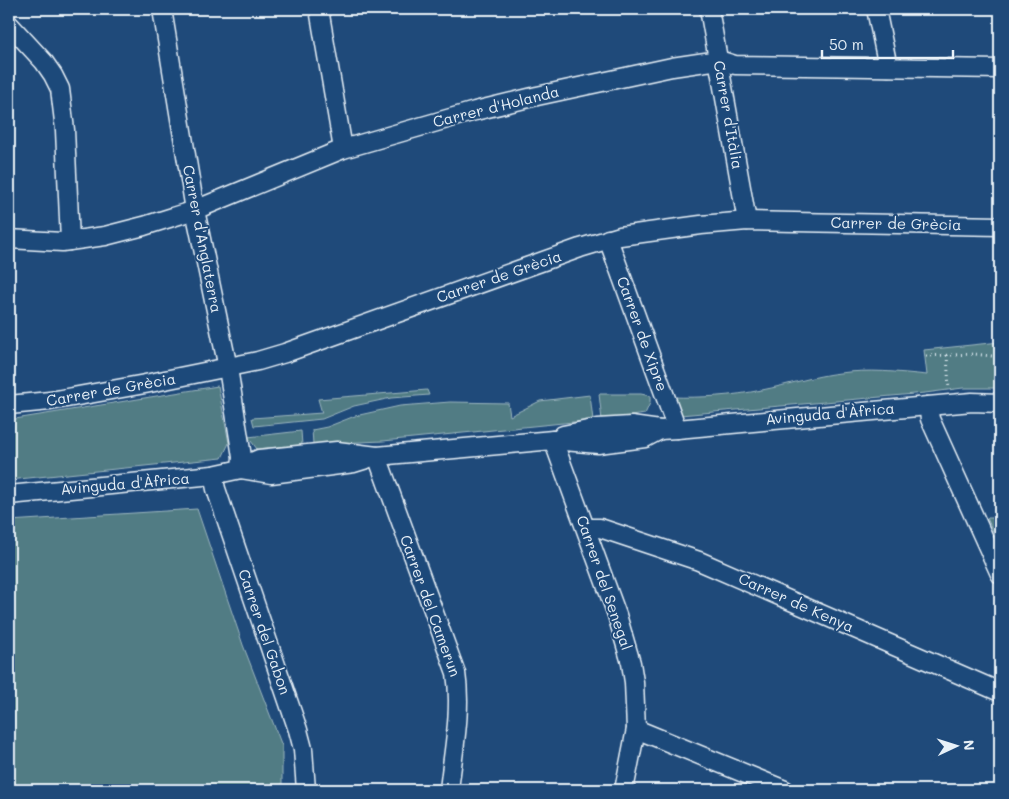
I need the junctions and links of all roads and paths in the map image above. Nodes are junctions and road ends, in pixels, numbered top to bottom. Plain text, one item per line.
1 (162, 9) edge
2 (319, 9) edge
3 (709, 9) edge
4 (876, 9) edge
5 (9, 24) edge
6 (718, 60) junction
7 (888, 67) junction
8 (1000, 69) edge
9 (343, 149) junction
10 (195, 210) junction
11 (747, 221) junction
12 (1000, 226) edge
13 (608, 238) junction
14 (9, 239) edge
15 (70, 241) junction
16 (947, 355) junction
17 (926, 356) dead end
18 (1000, 357) edge
19 (228, 368) junction
20 (950, 393) dead end
21 (1000, 403) edge
22 (9, 405) edge
23 (928, 406) junction
24 (668, 429) junction
25 (553, 440) junction
26 (377, 456) junction
27 (241, 469) junction
28 (213, 475) junction
29 (9, 495) edge
30 (586, 528) junction
31 (1000, 574) edge
32 (1000, 692) edge
33 (636, 729) junction
34 (306, 790) edge
35 (449, 790) edge
36 (624, 790) edge
37 (785, 790) edge

1 - 10 street, Carrer d'Anglaterra
2 - 9 street
3 - 6 street, Carrer d'Itàlia
4 - 7 street
5 - 15 street
6 - 7 street, Carrer d'Holanda
6 - 9 street, Carrer d'Holanda
6 - 11 street, Carrer d'Itàlia
7 - 8 street, Carrer d'Holanda
9 - 10 street, Carrer d'Holanda
10 - 15 street, Carrer d'Holanda
10 - 19 street, Carrer d'Anglaterra
11 - 12 street, Carrer de Grècia
11 - 13 street, Carrer de Grècia
13 - 19 street, Carrer de Grècia
13 - 24 street, Carrer de Xipre
14 - 15 street, Carrer d'Holanda
16 - 17 path
16 - 18 path
16 - 20 path
19 - 22 street, Carrer de Grècia
19 - 27 street, Carrer d'Anglaterra
21 - 23 street, Avinguda d'Àfrica
23 - 24 street, Avinguda d'Àfrica
23 - 31 street
24 - 25 street, Avinguda d'Àfrica
25 - 26 street, Avinguda d'Àfrica
25 - 30 street, Carrer del Senegal
26 - 27 street, Avinguda d'Àfrica
26 - 35 street, Carrer del Camerun
27 - 28 street, Avinguda d'Àfrica
28 - 29 street, Avinguda d'Àfrica
28 - 34 street, Carrer del Gabon
30 - 32 street, Carrer de Kenya
30 - 33 street, Carrer del Senegal
33 - 36 street, Carrer del Senegal
33 - 37 street

